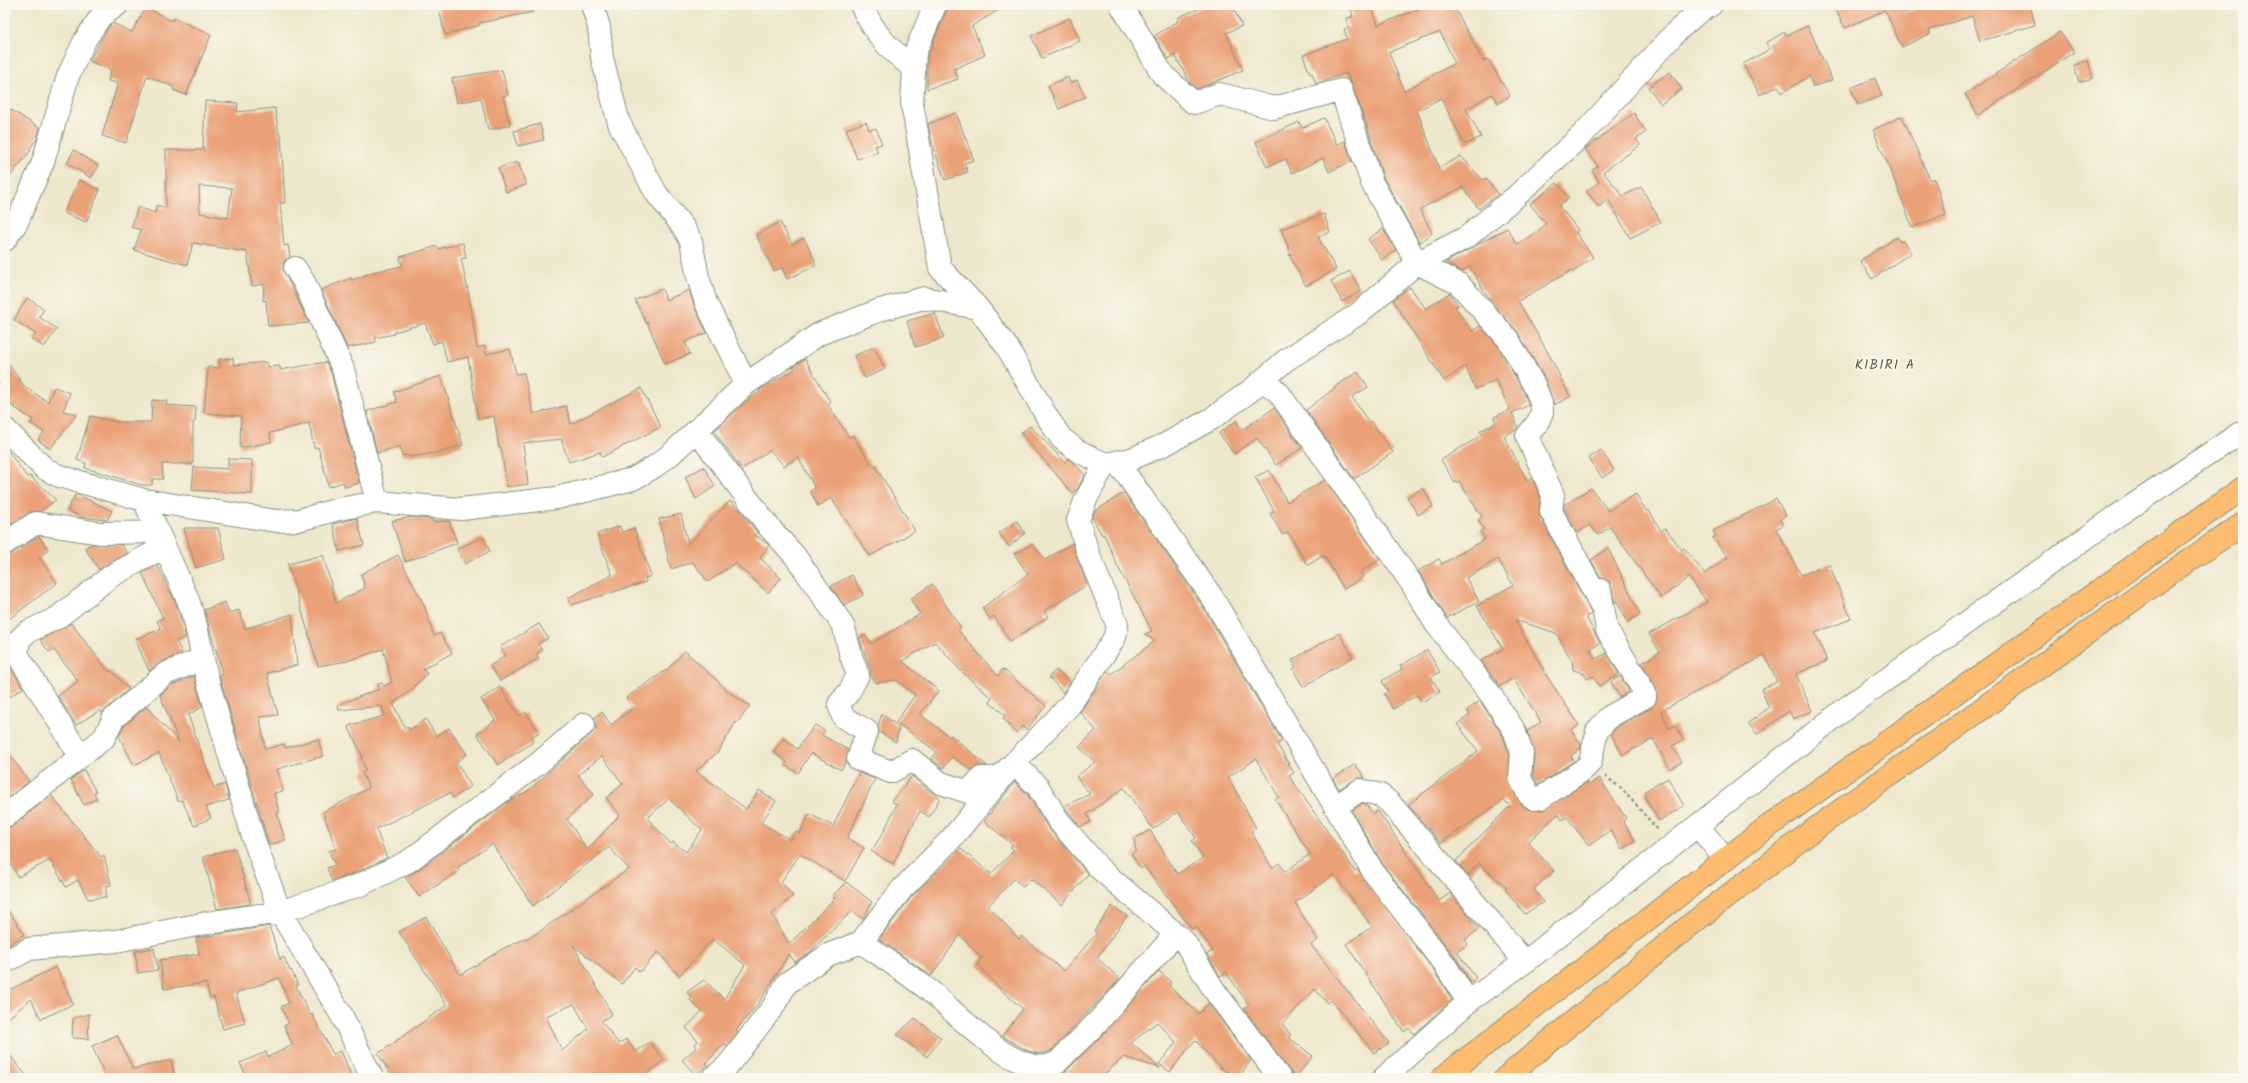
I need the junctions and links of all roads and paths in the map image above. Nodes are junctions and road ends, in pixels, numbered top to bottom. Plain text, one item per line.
1 (117, 5) edge
2 (592, 5) edge
3 (861, 5) edge
4 (935, 5) edge
5 (1121, 5) edge
6 (1710, 5) edge
7 (913, 68) junction
8 (5, 240) edge
9 (1417, 263) junction
10 (295, 268) dead end
11 (940, 268) junction
12 (924, 298) junction
13 (978, 308) junction
14 (1263, 380) junction
15 (746, 384) junction
16 (5, 429) edge
17 (696, 430) junction
18 (2243, 431) edge
19 (1111, 463) junction
20 (2243, 488) edge
21 (144, 500) junction
22 (377, 502) junction
23 (2243, 524) edge
24 (161, 539) junction
25 (5, 544) edge
26 (1600, 569) dead end
27 (1601, 604) junction
28 (202, 658) junction
29 (584, 724) dead end
30 (80, 756) junction
31 (1014, 763) junction
32 (1590, 763) junction
33 (1335, 807) junction
34 (5, 816) edge
35 (1698, 826) junction
36 (1670, 847) junction
37 (1725, 859) junction
38 (280, 912) junction
39 (1176, 934) junction
40 (861, 942) junction
41 (5, 962) edge
42 (1525, 962) junction
43 (1468, 1002) junction
44 (372, 1078) edge
45 (713, 1078) edge
46 (1280, 1078) edge
47 (1384, 1078) edge
48 (1442, 1078) edge
49 (1505, 1078) edge

1 - 8 street
2 - 15 street
3 - 7 street
4 - 7 street
5 - 9 street
6 - 9 street
7 - 11 street
9 - 14 street
9 - 27 street
10 - 22 street
11 - 12 street
11 - 13 street
12 - 13 street
12 - 15 street
13 - 19 street
14 - 19 street
14 - 32 street
15 - 17 street
16 - 21 street
17 - 22 street
17 - 31 street
18 - 35 street
19 - 31 street
19 - 33 street
20 - 37 highway
21 - 22 street
21 - 24 street
23 - 49 highway
24 - 25 street
24 - 28 street
24 - 30 street
26 - 27 street
27 - 32 street
28 - 30 street
28 - 38 street
29 - 38 street
30 - 34 street
31 - 39 street
31 - 40 street
32 - 36 path
33 - 42 street
33 - 43 street
35 - 36 street
35 - 37 street
36 - 42 street
37 - 48 highway
38 - 41 street
38 - 44 street
39 - 40 street
39 - 46 street
40 - 45 street
42 - 43 street
43 - 47 street

